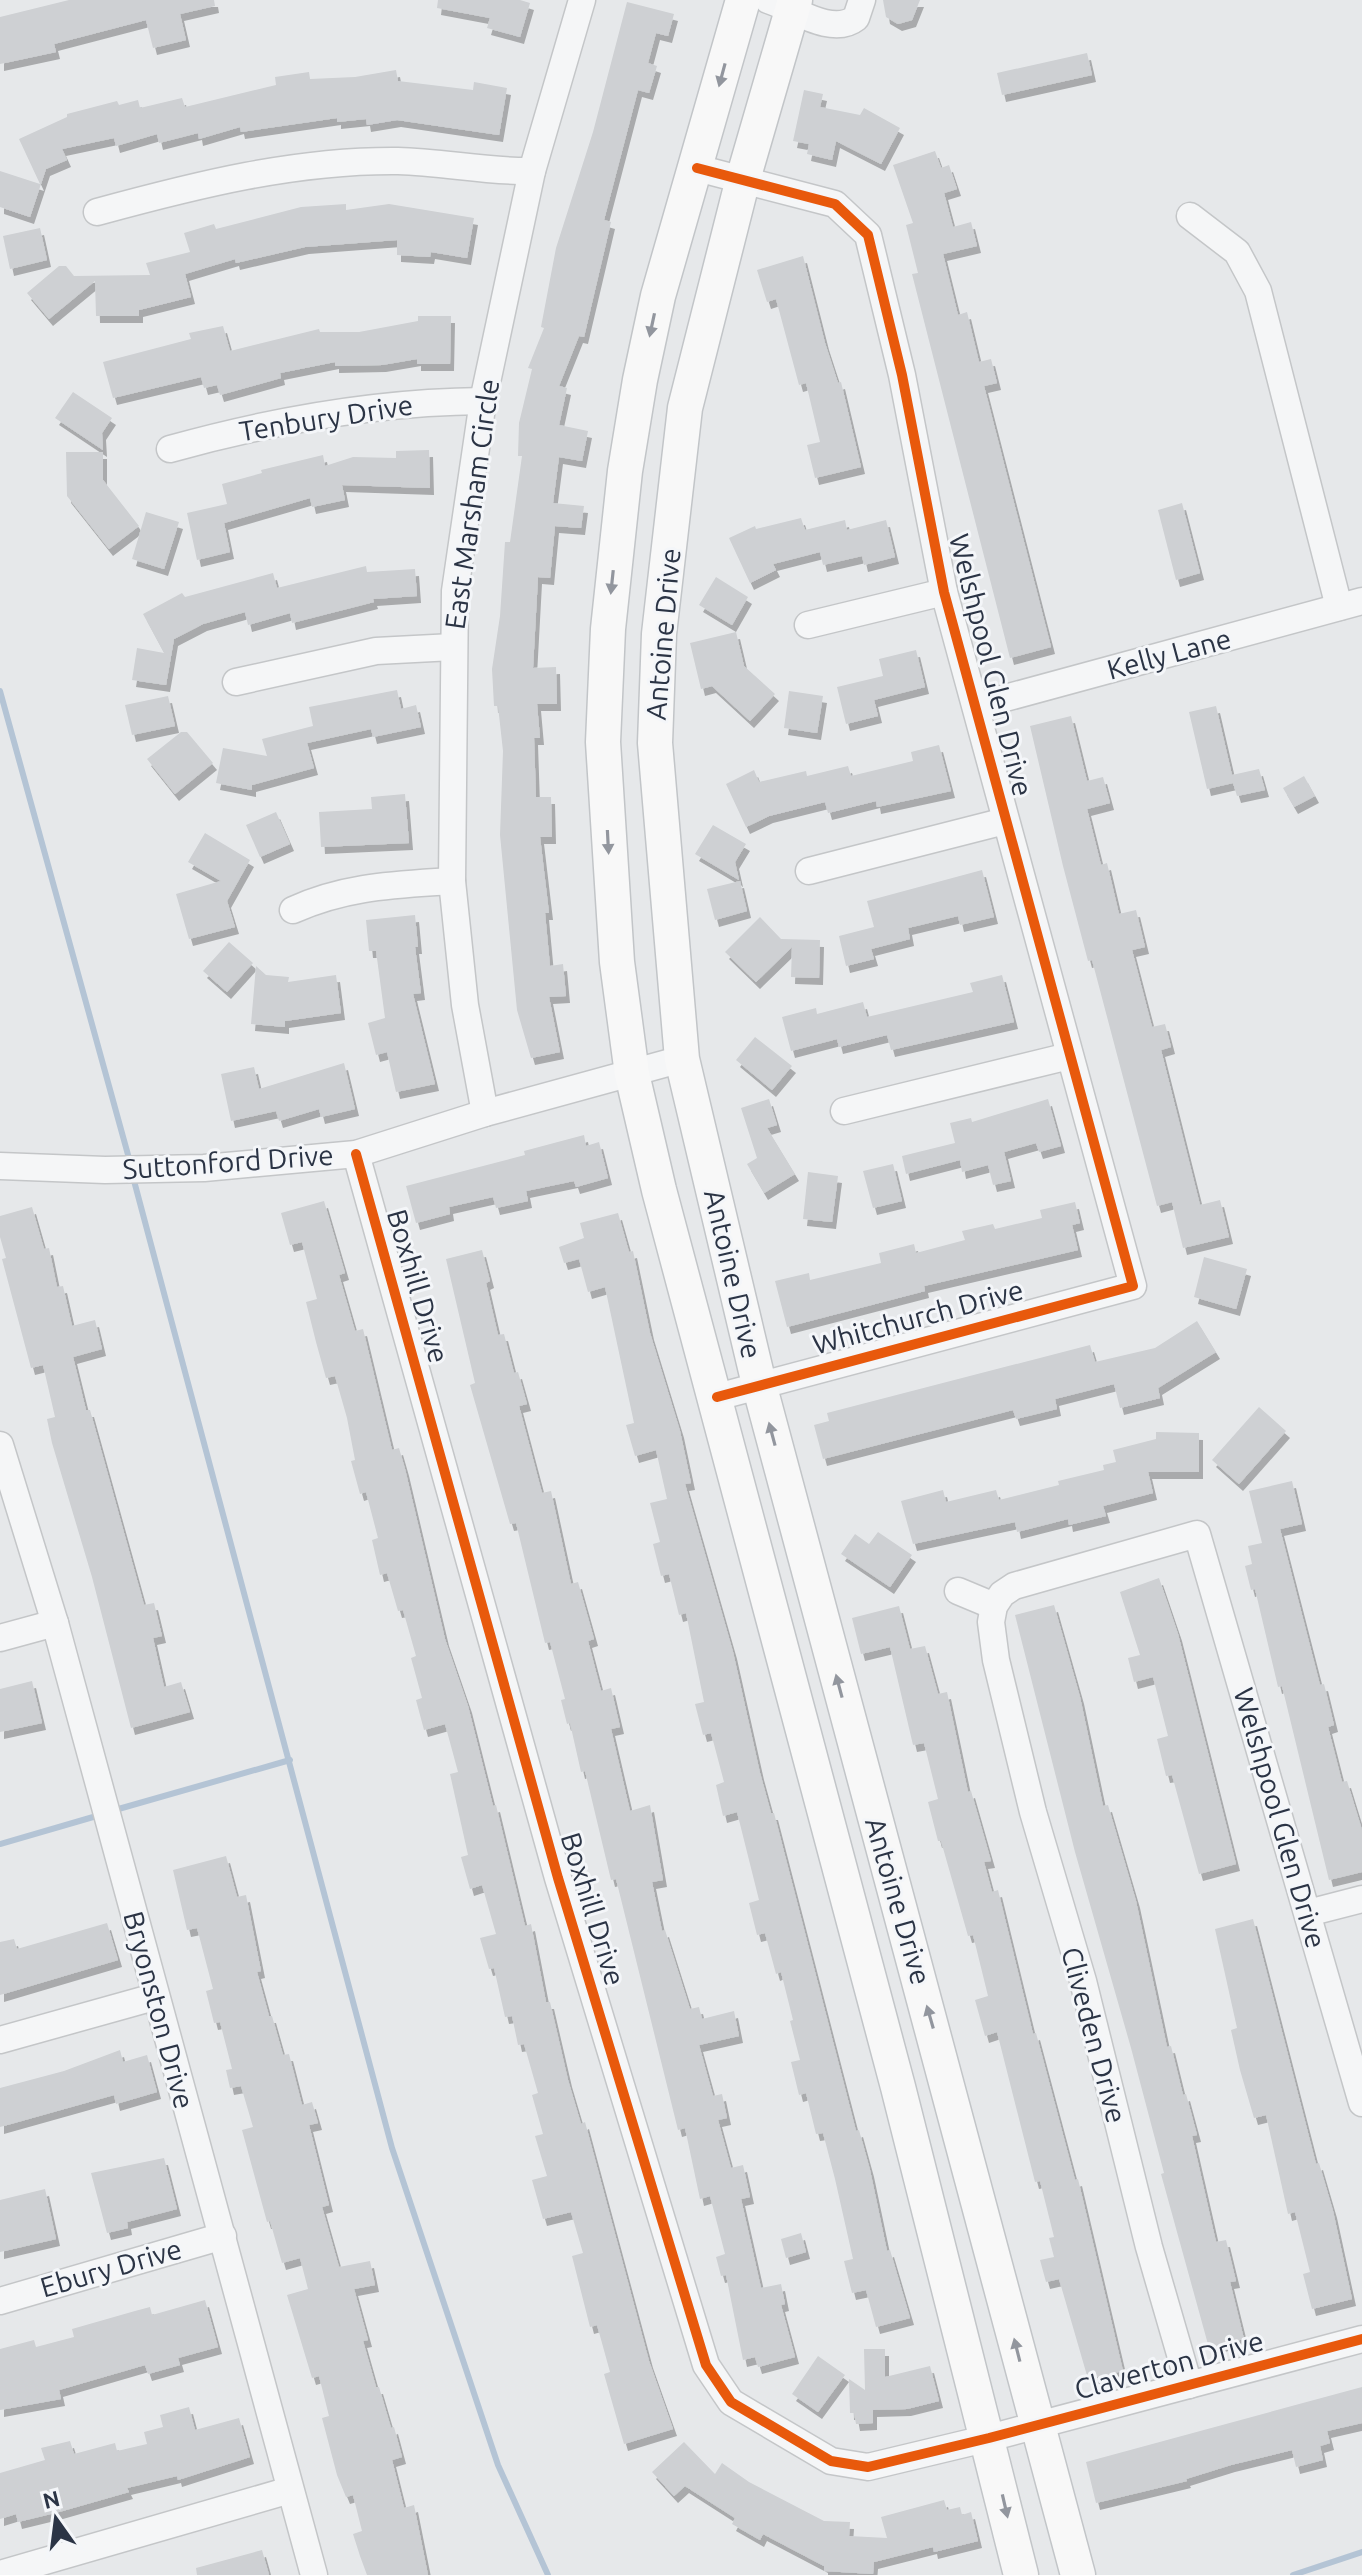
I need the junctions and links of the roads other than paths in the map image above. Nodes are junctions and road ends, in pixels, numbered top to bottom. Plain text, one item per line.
1 (582, 0) edge
2 (743, 0) edge
3 (862, 0) edge
4 (785, 2) edge
5 (697, 168) junction
6 (532, 171) junction
7 (743, 179) junction
8 (97, 212) dead end
9 (1190, 216) dead end
10 (483, 401) junction
11 (170, 449) dead end
12 (944, 592) junction
13 (1350, 604) edge
14 (808, 625) dead end
15 (608, 629) junction
16 (659, 634) junction
17 (453, 647) junction
18 (236, 682) dead end
19 (976, 706) junction
20 (1005, 821) junction
21 (809, 871) dead end
22 (452, 881) junction
23 (293, 910) dead end
24 (1069, 1056) junction
25 (682, 1059) junction
26 (632, 1074) junction
27 (844, 1111) dead end
28 (485, 1113) junction
29 (356, 1154) junction
30 (0, 1166) edge
31 (1133, 1286) joint
32 (759, 1384) junction
33 (717, 1397) junction
34 (0, 1445) edge
35 (958, 1591) dead end
36 (994, 1606) junction
37 (55, 1623) junction
38 (0, 1638) edge
39 (853, 1738) junction
40 (807, 1750) junction
41 (1362, 1899) edge
42 (1308, 1913) junction
43 (154, 1997) junction
44 (0, 2040) edge
45 (946, 2076) junction
46 (898, 2087) junction
47 (1362, 2103) edge
48 (223, 2236) junction
49 (0, 2301) edge
50 (1362, 2339) edge
51 (1189, 2385) junction
52 (1036, 2426) junction
53 (989, 2438) junction
54 (290, 2490) junction
55 (1076, 2569) edge
56 (0, 2574) edge
57 (314, 2575) edge
58 (1021, 2575) edge

1 - 6 street, East Marsham Circle
2 -> 5 main road, Antoine Drive
3 - 4 street
4 - 7 main road, Antoine Drive
5 - 7 street, Welshpool Glen Drive
5 -> 15 main road, Antoine Drive
6 - 8 street
6 - 10 street, East Marsham Circle
7 - 12 street, Welshpool Glen Drive
7 - 16 main road, Antoine Drive
9 - 13 street
10 - 11 street, Tenbury Drive
10 - 17 street, East Marsham Circle
12 - 14 street
12 - 19 street, Welshpool Glen Drive
13 - 19 street, Kelly Lane
15 - 16 main road
15 -> 26 main road, Antoine Drive
16 - 25 main road, Antoine Drive
17 - 18 street
17 - 22 street, East Marsham Circle
19 - 20 street, Welshpool Glen Drive
20 - 21 street
20 - 24 street, Welshpool Glen Drive
22 - 23 street
22 - 28 street, East Marsham Circle
24 - 27 street
24 - 31 street, Welshpool Glen Drive
25 - 26 street, Suttonford Drive
25 - 32 main road, Antoine Drive
26 - 28 street, Suttonford Drive
26 - 33 main road, Antoine Drive
28 - 29 street, Suttonford Drive
29 - 30 street, Suttonford Drive
29 - 53 street, Boxhill Drive
31 - 32 street, Whitchurch Drive
32 - 33 street, Whitchurch Drive
39 -> 32 main road, Antoine Drive
33 - 40 main road, Antoine Drive
34 - 37 street, Bryonston Drive
35 - 36 street
36 - 42 street, Welshpool Glen Drive
36 - 51 street, Cliveden Drive
37 - 38 street
37 - 43 street, Bryonston Drive
39 - 40 main road
45 -> 39 main road, Antoine Drive
40 - 46 main road, Antoine Drive
41 - 42 street
42 - 47 street, Welshpool Glen Drive
43 - 44 street
43 - 48 street, Bryonston Drive
45 - 46 main road
52 -> 45 main road, Antoine Drive
46 - 53 main road, Antoine Drive
48 - 49 street, Ebury Drive
48 - 54 street, Bryonston Drive
50 - 51 street, Claverton Drive
51 - 52 street, Claverton Drive
52 - 53 street, Claverton Drive
52 - 55 main road, Antoine Drive
53 -> 58 main road, Antoine Drive
54 - 56 street
54 - 57 street, Bryonston Drive

